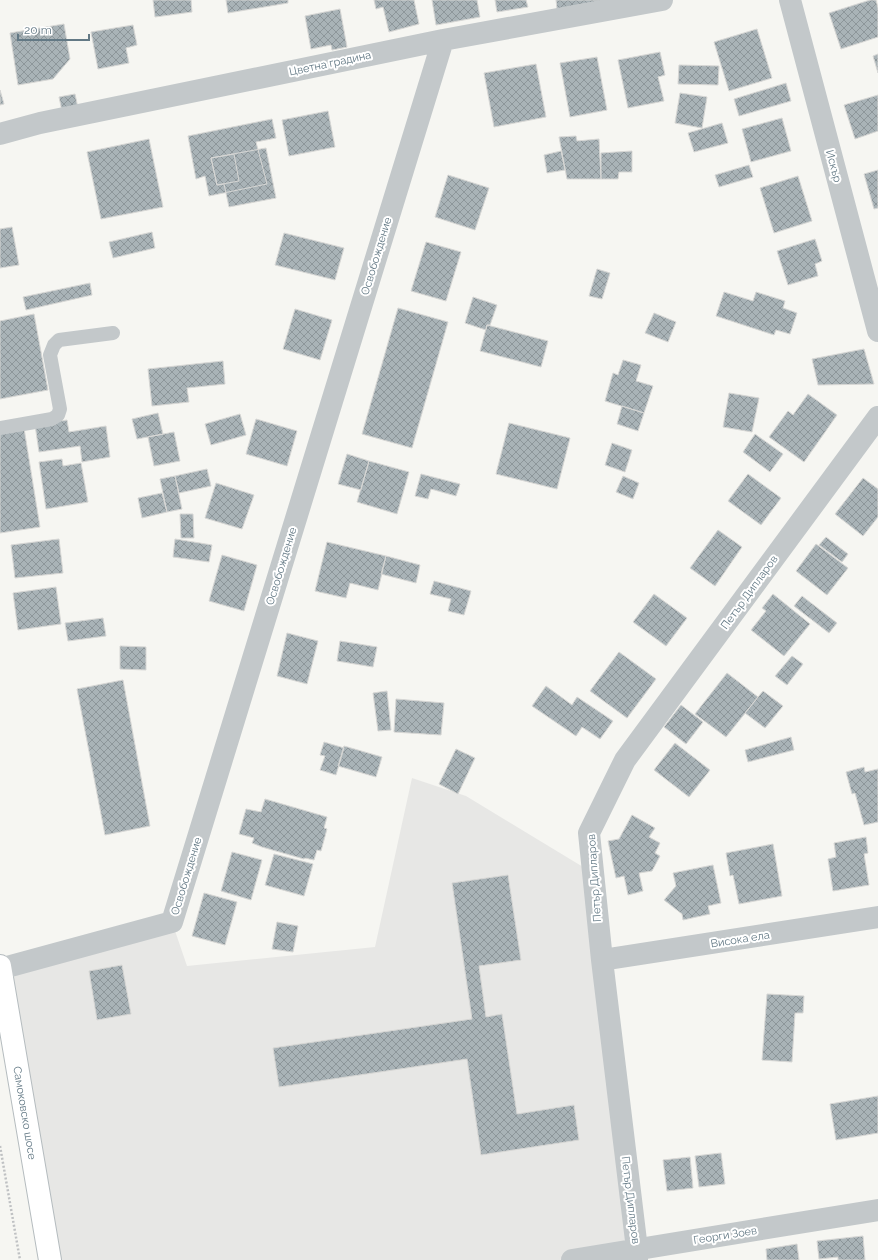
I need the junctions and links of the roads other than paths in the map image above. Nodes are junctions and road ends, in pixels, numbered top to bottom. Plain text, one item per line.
1 (662, 0) edge
2 (790, 0) edge
3 (443, 40) junction
4 (0, 134) edge
5 (878, 331) edge
6 (113, 333) dead end
7 (878, 417) edge
8 (0, 428) edge
9 (878, 917) edge
10 (602, 960) junction
11 (0, 967) edge
12 (878, 1210) edge
13 (637, 1255) edge
14 (50, 1260) edge
15 (572, 1260) edge

1 - 3 street, Цветна градина
2 - 5 street, Искър
3 - 4 street, Цветна градина
3 - 11 street, Освобождение
6 - 8 lane
7 - 10 street, Петър Дипларов
9 - 10 street, Висока ела
10 - 13 street, Петър Дипларов
11 - 14 main road, Самоковско шосе
12 - 13 street, Георги Зоев
13 - 15 street, Георги Зоев

